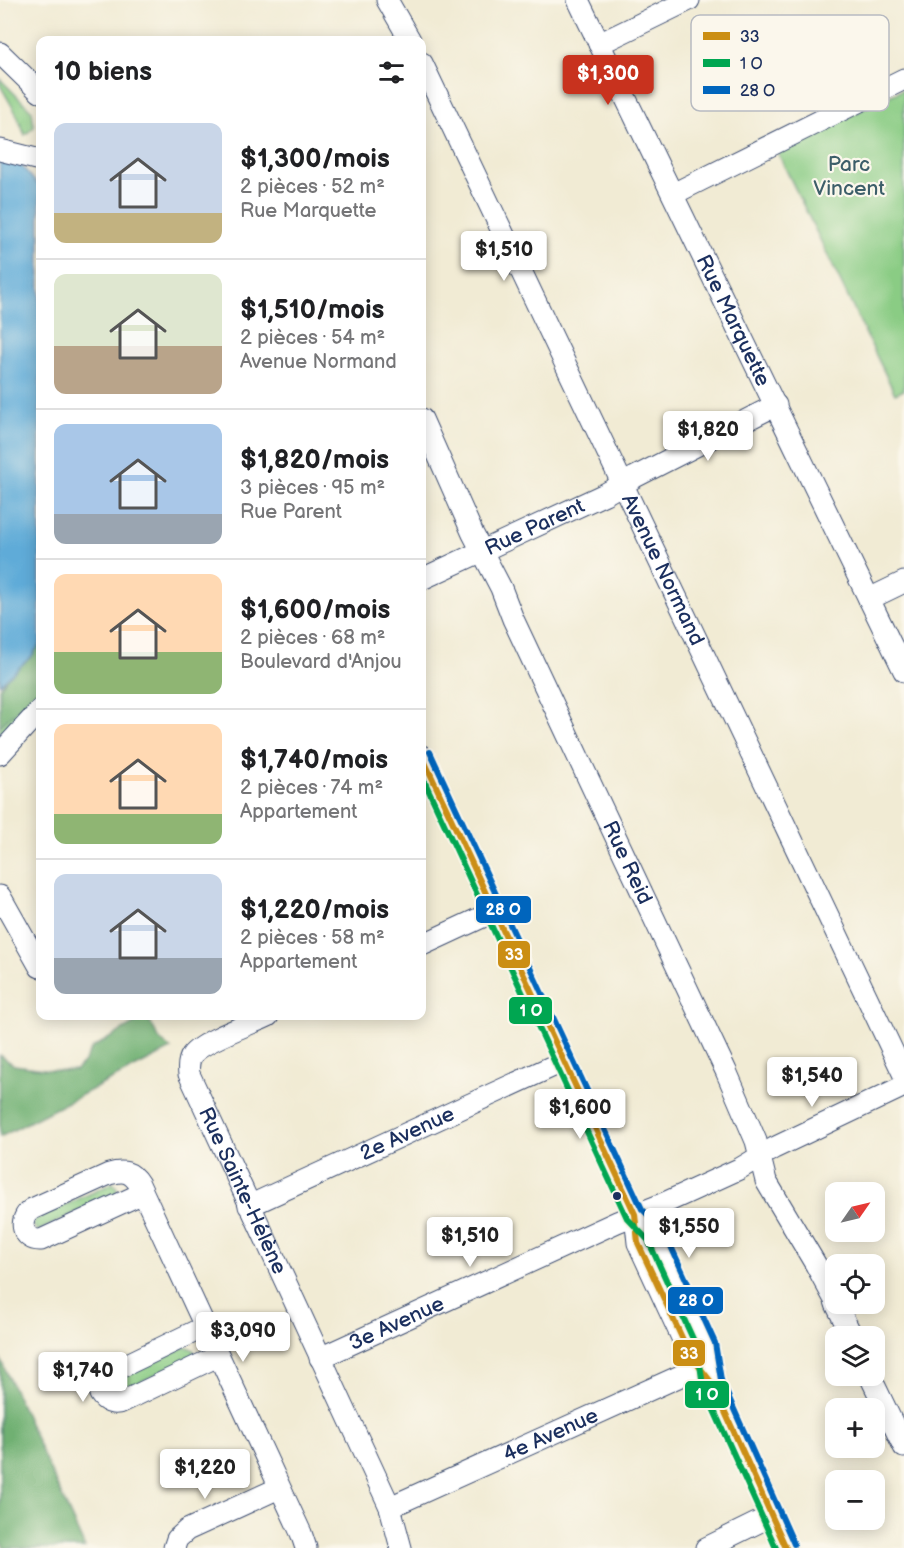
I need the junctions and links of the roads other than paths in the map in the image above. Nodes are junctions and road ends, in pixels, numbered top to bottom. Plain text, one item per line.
1 (387, 0) edge
2 (578, 0) edge
3 (689, 0) edge
4 (408, 36) edge
5 (600, 44) junction
6 (0, 53) edge
7 (426, 71) edge
8 (904, 79) edge
9 (889, 86) edge
10 (36, 88) edge
11 (840, 111) edge
12 (8, 152) edge
13 (36, 159) edge
14 (673, 194) junction
15 (776, 405) junction
16 (426, 428) edge
17 (621, 484) junction
18 (482, 551) junction
19 (426, 577) edge
20 (904, 582) edge
21 (869, 599) junction
22 (904, 671) edge
23 (36, 714) edge
24 (0, 754) edge
25 (426, 765) edge
26 (0, 896) edge
27 (493, 912) junction
28 (426, 943) edge
29 (36, 960) edge
30 (244, 1021) edge
31 (564, 1061) junction
32 (904, 1075) edge
33 (904, 1086) edge
34 (759, 1157) junction
35 (143, 1193) junction
36 (249, 1206) junction
37 (635, 1214) junction
38 (825, 1282) edge
39 (204, 1327) junction
40 (218, 1356) junction
41 (320, 1358) junction
42 (707, 1371) junction
43 (875, 1386) edge
44 (904, 1447) edge
45 (279, 1488) junction
46 (390, 1507) junction
47 (771, 1516) junction
48 (174, 1548) edge
49 (306, 1548) edge
50 (401, 1548) edge
51 (706, 1548) edge
52 (786, 1548) edge

1 - 4 street
2 - 5 street, Rue Marquette
3 - 5 street
5 - 14 street, Rue Marquette
6 - 10 street
7 - 17 street, Avenue Normand
8 - 9 street
11 - 14 street
12 - 13 street
14 - 15 street, Rue Marquette
15 - 17 street, Rue Parent
15 - 21 street, Rue Marquette
16 - 18 street, Rue Reid
17 - 18 street, Rue Parent
17 - 32 street, Avenue Normand
18 - 19 street, Rue Parent
18 - 34 street, Rue Reid
20 - 21 street
21 - 22 street, Rue Marquette
23 - 24 street
25 - 27 street
26 - 29 street
27 - 28 street
27 - 31 street
30 - 36 street, Rue Sainte-Hélène
31 - 36 street, 2e Avenue
31 - 37 street
33 - 34 street, 3e Avenue
34 - 37 street, 3e Avenue
34 - 38 street, Rue Reid
35 - 35 street
35 - 39 street
36 - 41 street, Rue Sainte-Hélène
37 - 41 street, 3e Avenue
37 - 42 street
39 - 40 street
39 - 40 street
40 - 45 street
41 - 46 street, Rue Sainte-Hélène
42 - 46 street, 4e Avenue
42 - 47 street
43 - 44 street
45 - 48 street
45 - 49 street
46 - 50 street, Rue Sainte-Hélène
47 - 51 street
47 - 52 street

